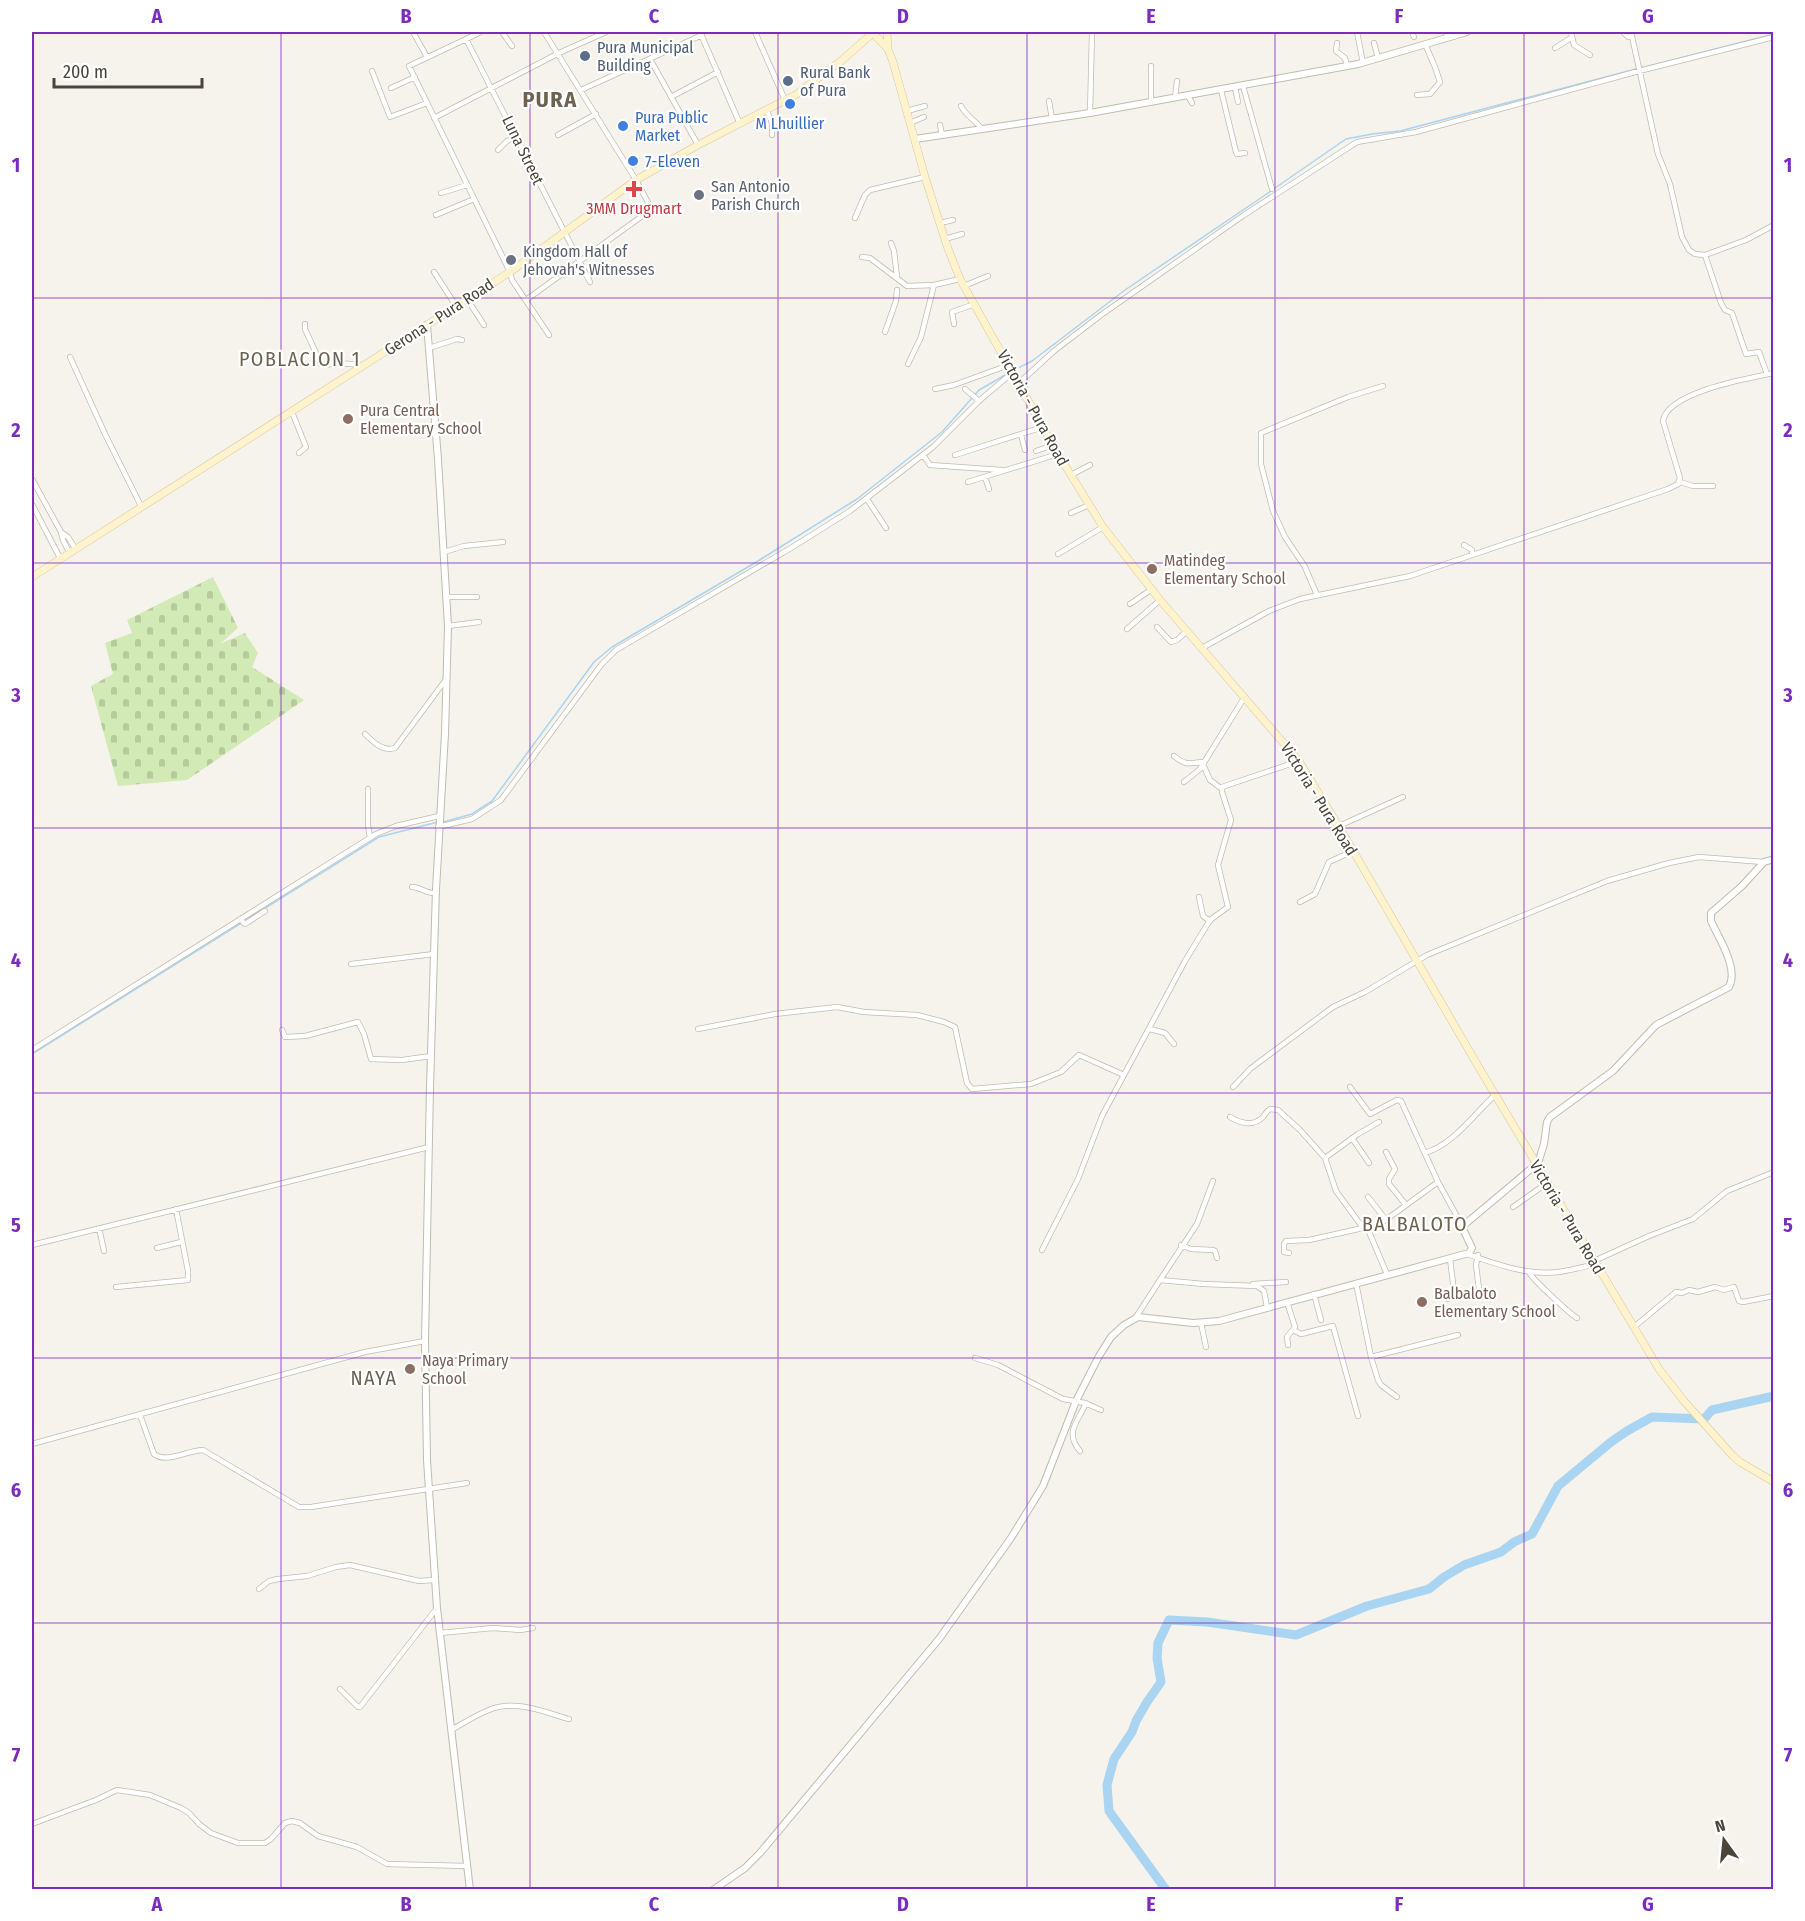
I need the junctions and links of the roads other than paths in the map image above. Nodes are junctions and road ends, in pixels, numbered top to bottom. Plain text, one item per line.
1 (413, 32) edge
2 (481, 32) edge
3 (502, 32) edge
4 (544, 32) edge
5 (606, 32) edge
6 (755, 32) edge
7 (873, 32) edge
8 (887, 32) edge
9 (1092, 32) edge
10 (1357, 32) edge
11 (1467, 32) edge
12 (1571, 32) edge
13 (1623, 32) edge
14 (701, 33) edge
15 (1447, 34) edge
16 (1631, 34) edge
17 (1773, 37) edge
18 (1571, 38) junction
19 (466, 39) junction
20 (1337, 43) dead end
21 (1374, 43) dead end
22 (1425, 44) junction
23 (512, 46) dead end
24 (1555, 48) dead end
25 (888, 49) junction
26 (559, 54) junction
27 (1590, 55) dead end
28 (427, 57) junction
29 (650, 58) junction
30 (1378, 58) junction
31 (1363, 63) junction
32 (1151, 66) dead end
33 (1347, 66) junction
34 (372, 70) dead end
35 (1639, 71) junction
36 (718, 72) junction
37 (415, 77) junction
38 (1177, 81) dead end
39 (1243, 86) junction
40 (1234, 87) junction
41 (391, 88) dead end
42 (492, 89) junction
43 (581, 90) junction
44 (1221, 90) junction
45 (1417, 95) dead end
46 (1188, 96) junction
47 (671, 98) junction
48 (1176, 98) junction
49 (785, 101) junction
50 (1049, 101) dead end
51 (1151, 102) junction
52 (1238, 102) dead end
53 (427, 103) junction
54 (1192, 103) dead end
55 (925, 106) dead end
56 (961, 106) dead end
57 (767, 111) junction
58 (907, 111) junction
59 (1090, 113) junction
60 (596, 114) junction
61 (924, 117) dead end
62 (434, 118) junction
63 (1052, 119) junction
64 (910, 123) junction
65 (740, 124) junction
66 (940, 125) dead end
67 (982, 129) junction
68 (558, 135) dead end
69 (772, 135) dead end
70 (942, 135) junction
71 (516, 137) junction
72 (915, 139) junction
73 (699, 145) junction
74 (498, 150) dead end
75 (1245, 153) dead end
76 (926, 177) junction
77 (636, 180) junction
78 (467, 185) junction
79 (1272, 189) dead end
80 (441, 193) dead end
81 (474, 199) junction
82 (436, 215) dead end
83 (855, 218) dead end
84 (953, 220) dead end
85 (940, 223) junction
86 (1773, 225) edge
87 (563, 233) junction
88 (962, 234) dead end
89 (945, 239) junction
90 (891, 243) dead end
91 (1705, 255) junction
92 (862, 257) dead end
93 (579, 262) junction
94 (434, 272) dead end
95 (510, 272) junction
96 (988, 276) dead end
97 (897, 277) junction
98 (590, 282) dead end
99 (962, 283) junction
100 (934, 285) junction
101 (907, 286) junction
102 (467, 299) junction
103 (526, 300) junction
104 (975, 304) junction
105 (456, 306) junction
106 (305, 324) dead end
107 (954, 324) dead end
108 (427, 325) junction
109 (484, 325) dead end
110 (885, 332) dead end
111 (549, 335) dead end
112 (462, 340) dead end
113 (429, 348) junction
114 (70, 357) dead end
115 (908, 364) dead end
116 (365, 365) junction
117 (1011, 368) junction
118 (1773, 373) edge
119 (1767, 375) junction
120 (1019, 383) junction
121 (1383, 386) dead end
122 (935, 389) dead end
123 (965, 389) dead end
124 (979, 401) junction
125 (292, 412) junction
126 (1043, 427) junction
127 (1021, 435) junction
128 (1053, 445) junction
129 (1025, 450) dead end
130 (1036, 450) dead end
131 (299, 453) dead end
132 (1058, 454) junction
133 (923, 455) junction
134 (956, 456) dead end
135 (1090, 465) dead end
136 (1005, 470) junction
137 (1071, 475) junction
138 (985, 477) junction
139 (32, 479) edge
140 (968, 482) dead end
141 (1680, 482) junction
142 (1713, 486) dead end
143 (989, 489) dead end
144 (867, 499) junction
145 (32, 504) edge
146 (1089, 505) junction
147 (141, 506) junction
148 (1071, 513) dead end
149 (1103, 526) junction
150 (886, 528) dead end
151 (503, 542) dead end
152 (1464, 545) dead end
153 (72, 550) junction
154 (444, 552) junction
155 (1058, 554) dead end
156 (1472, 555) junction
157 (60, 558) junction
158 (32, 577) edge
159 (1152, 589) junction
160 (1317, 596) junction
161 (447, 597) junction
162 (477, 597) dead end
163 (1160, 600) junction
164 (1130, 604) dead end
165 (479, 622) dead end
166 (448, 626) junction
167 (1157, 627) dead end
168 (1127, 629) dead end
169 (1187, 632) junction
170 (1202, 648) junction
171 (447, 678) junction
172 (1244, 698) junction
173 (365, 734) dead end
174 (1173, 756) dead end
175 (1299, 761) junction
176 (1203, 765) junction
177 (1184, 782) dead end
178 (368, 789) dead end
179 (1222, 789) junction
180 (1403, 797) dead end
181 (439, 816) junction
182 (1339, 826) junction
183 (438, 827) junction
184 (370, 838) junction
185 (1353, 851) junction
186 (1773, 859) edge
187 (1764, 862) junction
188 (412, 887) dead end
189 (436, 893) junction
190 (1199, 897) dead end
191 (1299, 902) dead end
192 (265, 911) dead end
193 (242, 920) junction
194 (1210, 921) junction
195 (434, 954) junction
196 (1417, 960) junction
197 (351, 964) dead end
198 (698, 1029) dead end
199 (1150, 1029) junction
200 (282, 1030) dead end
201 (1174, 1044) dead end
202 (32, 1050) edge
203 (431, 1056) junction
204 (1124, 1075) junction
205 (1233, 1087) dead end
206 (1350, 1087) dead end
207 (1495, 1095) junction
208 (1230, 1117) dead end
209 (1379, 1122) dead end
210 (1352, 1138) junction
211 (429, 1147) junction
212 (1386, 1152) dead end
213 (1425, 1153) junction
214 (1325, 1158) junction
215 (1370, 1163) dead end
216 (1536, 1165) junction
217 (1773, 1172) edge
218 (1213, 1181) dead end
219 (1438, 1182) junction
220 (1547, 1184) junction
221 (1368, 1197) dead end
222 (1406, 1205) junction
223 (1513, 1207) dead end
224 (176, 1209) junction
225 (1386, 1220) junction
226 (1363, 1227) junction
227 (1463, 1227) junction
228 (99, 1228) junction
229 (1369, 1232) junction
230 (181, 1242) junction
231 (32, 1245) edge
232 (1181, 1245) junction
233 (157, 1248) dead end
234 (1042, 1250) dead end
235 (104, 1251) dead end
236 (1470, 1251) junction
237 (1289, 1253) dead end
238 (1479, 1257) junction
239 (1217, 1258) dead end
240 (1450, 1259) junction
241 (1595, 1263) junction
242 (1529, 1272) junction
243 (1387, 1274) junction
244 (1160, 1280) junction
245 (1286, 1282) dead end
246 (1356, 1282) junction
247 (1242, 1286) junction
248 (116, 1287) dead end
249 (1314, 1294) junction
250 (1773, 1296) edge
251 (1480, 1297) dead end
252 (1448, 1299) dead end
253 (1287, 1302) junction
254 (1267, 1307) junction
255 (1136, 1317) junction
256 (1577, 1318) dead end
257 (1321, 1320) dead end
258 (1201, 1323) junction
259 (1634, 1327) junction
260 (1293, 1330) junction
261 (1458, 1335) dead end
262 (425, 1341) junction
263 (1288, 1345) dead end
264 (1206, 1347) dead end
265 (1371, 1357) junction
266 (975, 1358) dead end
267 (1397, 1397) dead end
268 (1076, 1401) junction
269 (1086, 1403) junction
270 (1101, 1410) dead end
271 (140, 1415) junction
272 (1358, 1416) dead end
273 (32, 1444) edge
274 (1080, 1450) dead end
275 (1773, 1482) edge
276 (467, 1483) dead end
277 (429, 1490) junction
278 (435, 1580) junction
279 (259, 1588) dead end
280 (437, 1608) junction
281 (533, 1628) dead end
282 (440, 1633) junction
283 (340, 1689) dead end
284 (569, 1719) dead end
285 (451, 1730) junction
286 (32, 1824) edge
287 (468, 1866) junction
288 (470, 1890) edge
289 (713, 1890) edge

1 - 28 street
2 - 19 street
3 - 23 street
4 - 26 street
5 - 26 street
6 - 49 street
7 - 25 main road, Victoria - Pura Road
7 - 49 main road, Gerona - Pura Road
8 - 25 main road
9 - 59 street
10 - 31 street
11 - 15 street
12 - 18 street
13 - 16 street
14 - 29 street
14 - 36 street
15 - 22 street
16 - 35 street
17 - 35 street
18 - 24 street
18 - 27 street
19 - 28 street
19 - 42 street, Luna Street
20 - 33 street
21 - 30 street
22 - 30 street
22 - 45 street
25 - 58 main road, Victoria - Pura Road
26 - 42 street
26 - 43 street
28 - 37 street
29 - 43 street
29 - 47 street
30 - 31 street
31 - 33 street
32 - 51 street
33 - 39 street
34 - 53 street
35 - 91 street
35 - 120 street
36 - 47 street
36 - 65 street
37 - 41 street
37 - 53 street
38 - 48 street
39 - 40 street
39 - 79 street
40 - 44 street
40 - 52 street
42 - 62 street
42 - 71 street, Luna Street
43 - 60 street
44 - 46 street
44 - 75 street
46 - 48 street
46 - 54 street
47 - 73 street
48 - 51 street
49 - 57 main road, Gerona - Pura Road
50 - 63 street
51 - 59 street
53 - 62 street
55 - 58 street
56 - 67 street
57 - 65 main road, Gerona - Pura Road
57 - 69 street
58 - 64 main road, Victoria - Pura Road
59 - 63 street
60 - 68 street
60 - 77 street
61 - 64 street
62 - 78 street
63 - 67 street
64 - 72 main road, Victoria - Pura Road
65 - 73 main road, Gerona - Pura Road
66 - 70 street
67 - 70 street
70 - 72 street
71 - 74 street
71 - 87 street, Luna Street
72 - 76 main road, Victoria - Pura Road
73 - 77 main road, Gerona - Pura Road
76 - 83 street
76 - 85 main road, Victoria - Pura Road
77 - 87 main road, Gerona - Pura Road
77 - 93 street
78 - 80 street
78 - 81 street
81 - 82 street
81 - 95 street
84 - 85 street
85 - 89 main road, Victoria - Pura Road
86 - 91 street
87 - 93 street, Luna Street
87 - 95 main road, Gerona - Pura Road
88 - 89 street
89 - 99 main road, Victoria - Pura Road
90 - 97 street
91 - 119 street
92 - 97 street
93 - 98 street, Luna Street
93 - 103 street
94 - 105 street
95 - 102 main road, Gerona - Pura Road
95 - 103 street
96 - 99 street
97 - 101 street
99 - 100 street
99 - 104 main road, Victoria - Pura Road
100 - 101 street
100 - 115 street
101 - 110 street
102 - 105 main road, Gerona - Pura Road
102 - 109 street
103 - 111 street
104 - 107 street
104 - 117 main road, Victoria - Pura Road
105 - 108 main road, Gerona - Pura Road
106 - 116 street
108 - 113 street
108 - 116 main road, Gerona - Pura Road
112 - 113 street
113 - 154 street
114 - 147 street
116 - 125 main road, Gerona - Pura Road
117 - 120 main road, Victoria - Pura Road
117 - 122 street
117 - 124 street
118 - 119 street
119 - 141 street
120 - 126 main road, Victoria - Pura Road
121 - 160 street
123 - 124 street
124 - 133 street
125 - 131 street
125 - 147 main road, Gerona - Pura Road
126 - 127 street
126 - 128 main road, Victoria - Pura Road
127 - 129 street
127 - 134 street
128 - 130 street
128 - 132 main road, Victoria - Pura Road
132 - 136 street
132 - 137 main road, Victoria - Pura Road
133 - 136 street
133 - 144 street
135 - 137 street
136 - 138 street
137 - 146 main road, Victoria - Pura Road
138 - 140 street
138 - 143 street
139 - 153 street
141 - 142 street
141 - 156 street
144 - 150 street
144 - 183 street
145 - 157 street
146 - 148 street
146 - 149 main road, Victoria - Pura Road
147 - 153 main road, Gerona - Pura Road
149 - 155 street
149 - 159 main road, Victoria - Pura Road
151 - 154 street
152 - 156 street
153 - 157 main road, Gerona - Pura Road
154 - 161 street
156 - 160 street
157 - 158 main road, Gerona - Pura Road
159 - 163 main road, Victoria - Pura Road
159 - 164 street
160 - 170 street
161 - 162 street
161 - 166 street
163 - 168 street
163 - 169 main road, Victoria - Pura Road
165 - 166 street
166 - 171 street
167 - 169 street
169 - 170 main road, Victoria - Pura Road
170 - 172 main road, Victoria - Pura Road
171 - 173 street
171 - 181 street
172 - 175 main road, Victoria - Pura Road
172 - 176 street
174 - 176 street
175 - 179 street
175 - 182 main road, Victoria - Pura Road
176 - 177 street
176 - 179 street
178 - 184 street
179 - 194 street
180 - 182 street
181 - 183 street
181 - 184 street
182 - 185 main road, Victoria - Pura Road
183 - 189 street
184 - 193 street
185 - 191 street
185 - 196 main road, Victoria - Pura Road
186 - 187 street
187 - 196 street
187 - 216 street
188 - 189 street
189 - 195 street
190 - 194 street
192 - 193 street
193 - 202 street
194 - 199 street
195 - 197 street
195 - 203 street
196 - 205 street
196 - 207 main road, Victoria - Pura Road
198 - 204 street
199 - 201 street
199 - 204 street
200 - 203 street
203 - 211 street
204 - 234 street
206 - 213 street
207 - 213 street
207 - 216 main road, Victoria - Pura Road
208 - 214 street
209 - 210 street
210 - 214 street
210 - 215 street
211 - 224 street
211 - 262 street
212 - 222 street
213 - 219 street
214 - 226 street
216 - 220 main road, Victoria - Pura Road
216 - 227 street
217 - 241 street
218 - 232 street
219 - 222 street
219 - 227 street
220 - 223 street
220 - 241 main road, Victoria - Pura Road
221 - 225 street
222 - 225 street
224 - 228 street
224 - 230 street
225 - 229 street
226 - 229 street
226 - 237 street
227 - 236 street
228 - 231 street
228 - 235 street
229 - 243 street
230 - 233 street
230 - 248 street
232 - 239 street
232 - 244 street
236 - 238 street
236 - 240 street
238 - 242 street
238 - 251 street
240 - 243 street
240 - 252 street
241 - 242 street
241 - 259 main road, Victoria - Pura Road
242 - 256 street
243 - 246 street
244 - 247 street
244 - 255 street
245 - 247 street
246 - 249 street
246 - 265 street
247 - 254 street
249 - 253 street
249 - 257 street
250 - 259 street
253 - 254 street
253 - 260 street
254 - 258 street
255 - 258 street
255 - 268 street
258 - 264 street
259 - 275 main road, Victoria - Pura Road
260 - 263 street
260 - 272 street
261 - 265 street
262 - 271 street
262 - 277 street
265 - 267 street
266 - 268 street
268 - 269 street
268 - 289 street
269 - 270 street
269 - 274 street
271 - 273 street
271 - 277 street
276 - 277 street
277 - 278 street
278 - 279 street
278 - 280 street
280 - 282 street
280 - 283 street
281 - 282 street
282 - 285 street
284 - 285 street
285 - 287 street
286 - 287 street
287 - 288 street

